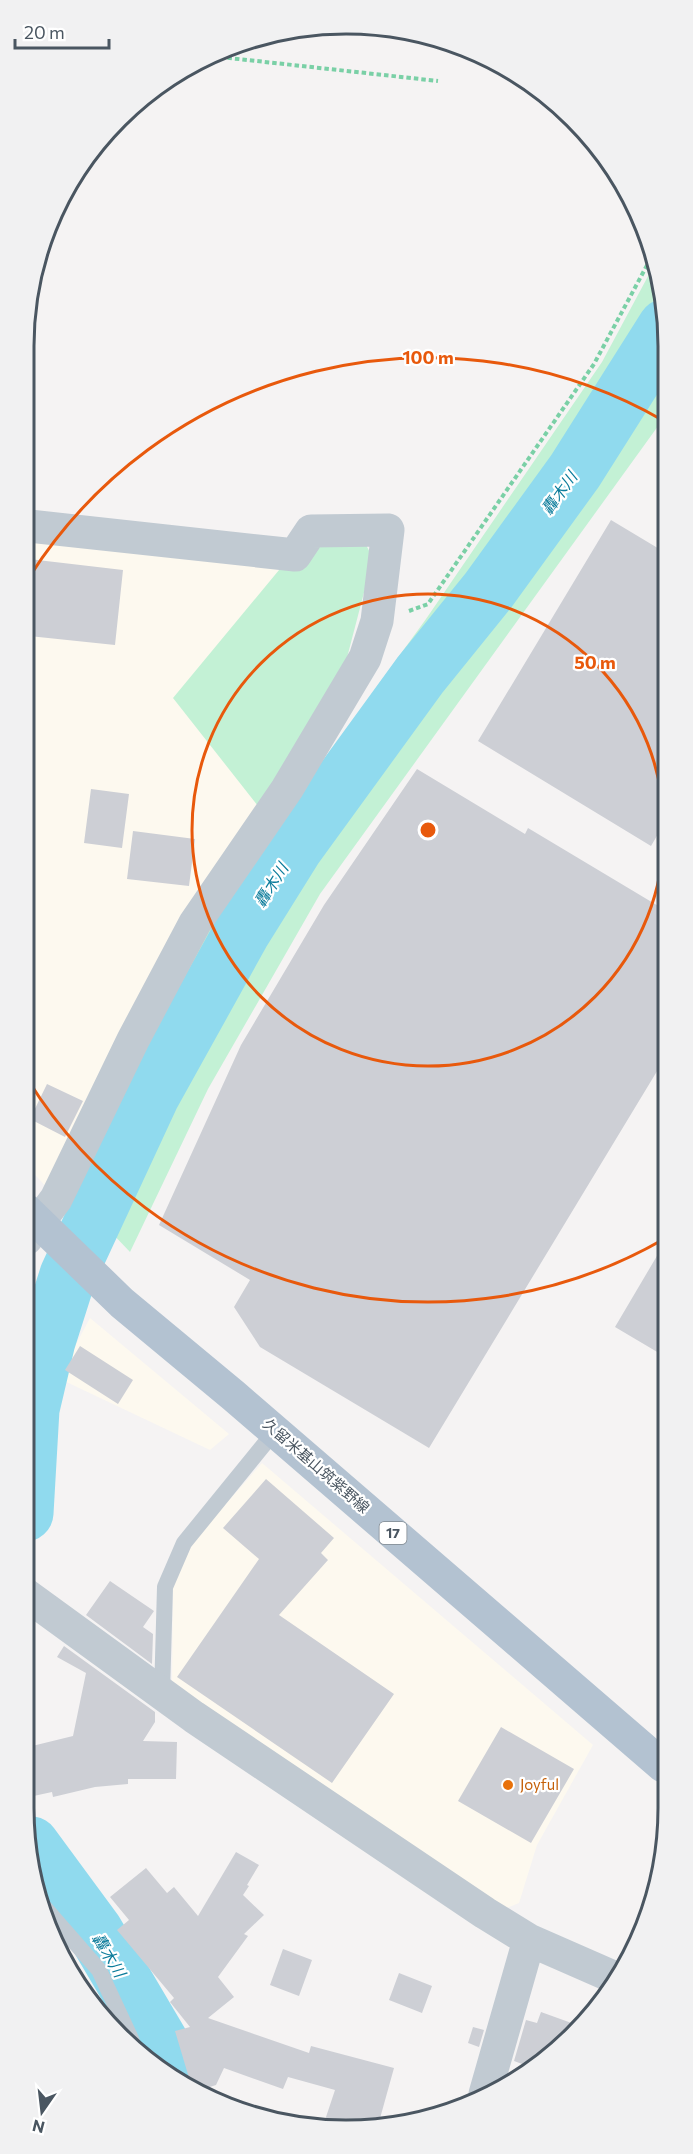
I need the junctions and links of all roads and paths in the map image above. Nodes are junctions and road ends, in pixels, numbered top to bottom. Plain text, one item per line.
1 (227, 58) edge
2 (438, 81) dead end
3 (648, 264) edge
4 (34, 527) edge
5 (377, 621) junction
6 (34, 1225) edge
7 (275, 1431) junction
8 (34, 1600) edge
9 (162, 1694) junction
10 (658, 1762) edge
11 (55, 1920) edge
12 (529, 1940) junction
13 (610, 1975) edge
14 (125, 2027) edge
15 (488, 2085) edge

1 - 2 path
3 - 5 path
4 - 5 street
5 - 6 street
6 - 7 main road, 久留米基山筑紫野線 / 17
7 - 9 lane
7 - 10 main road, 久留米基山筑紫野線 / 17
8 - 9 street
9 - 12 street
11 - 14 lane
12 - 13 street
12 - 15 street

